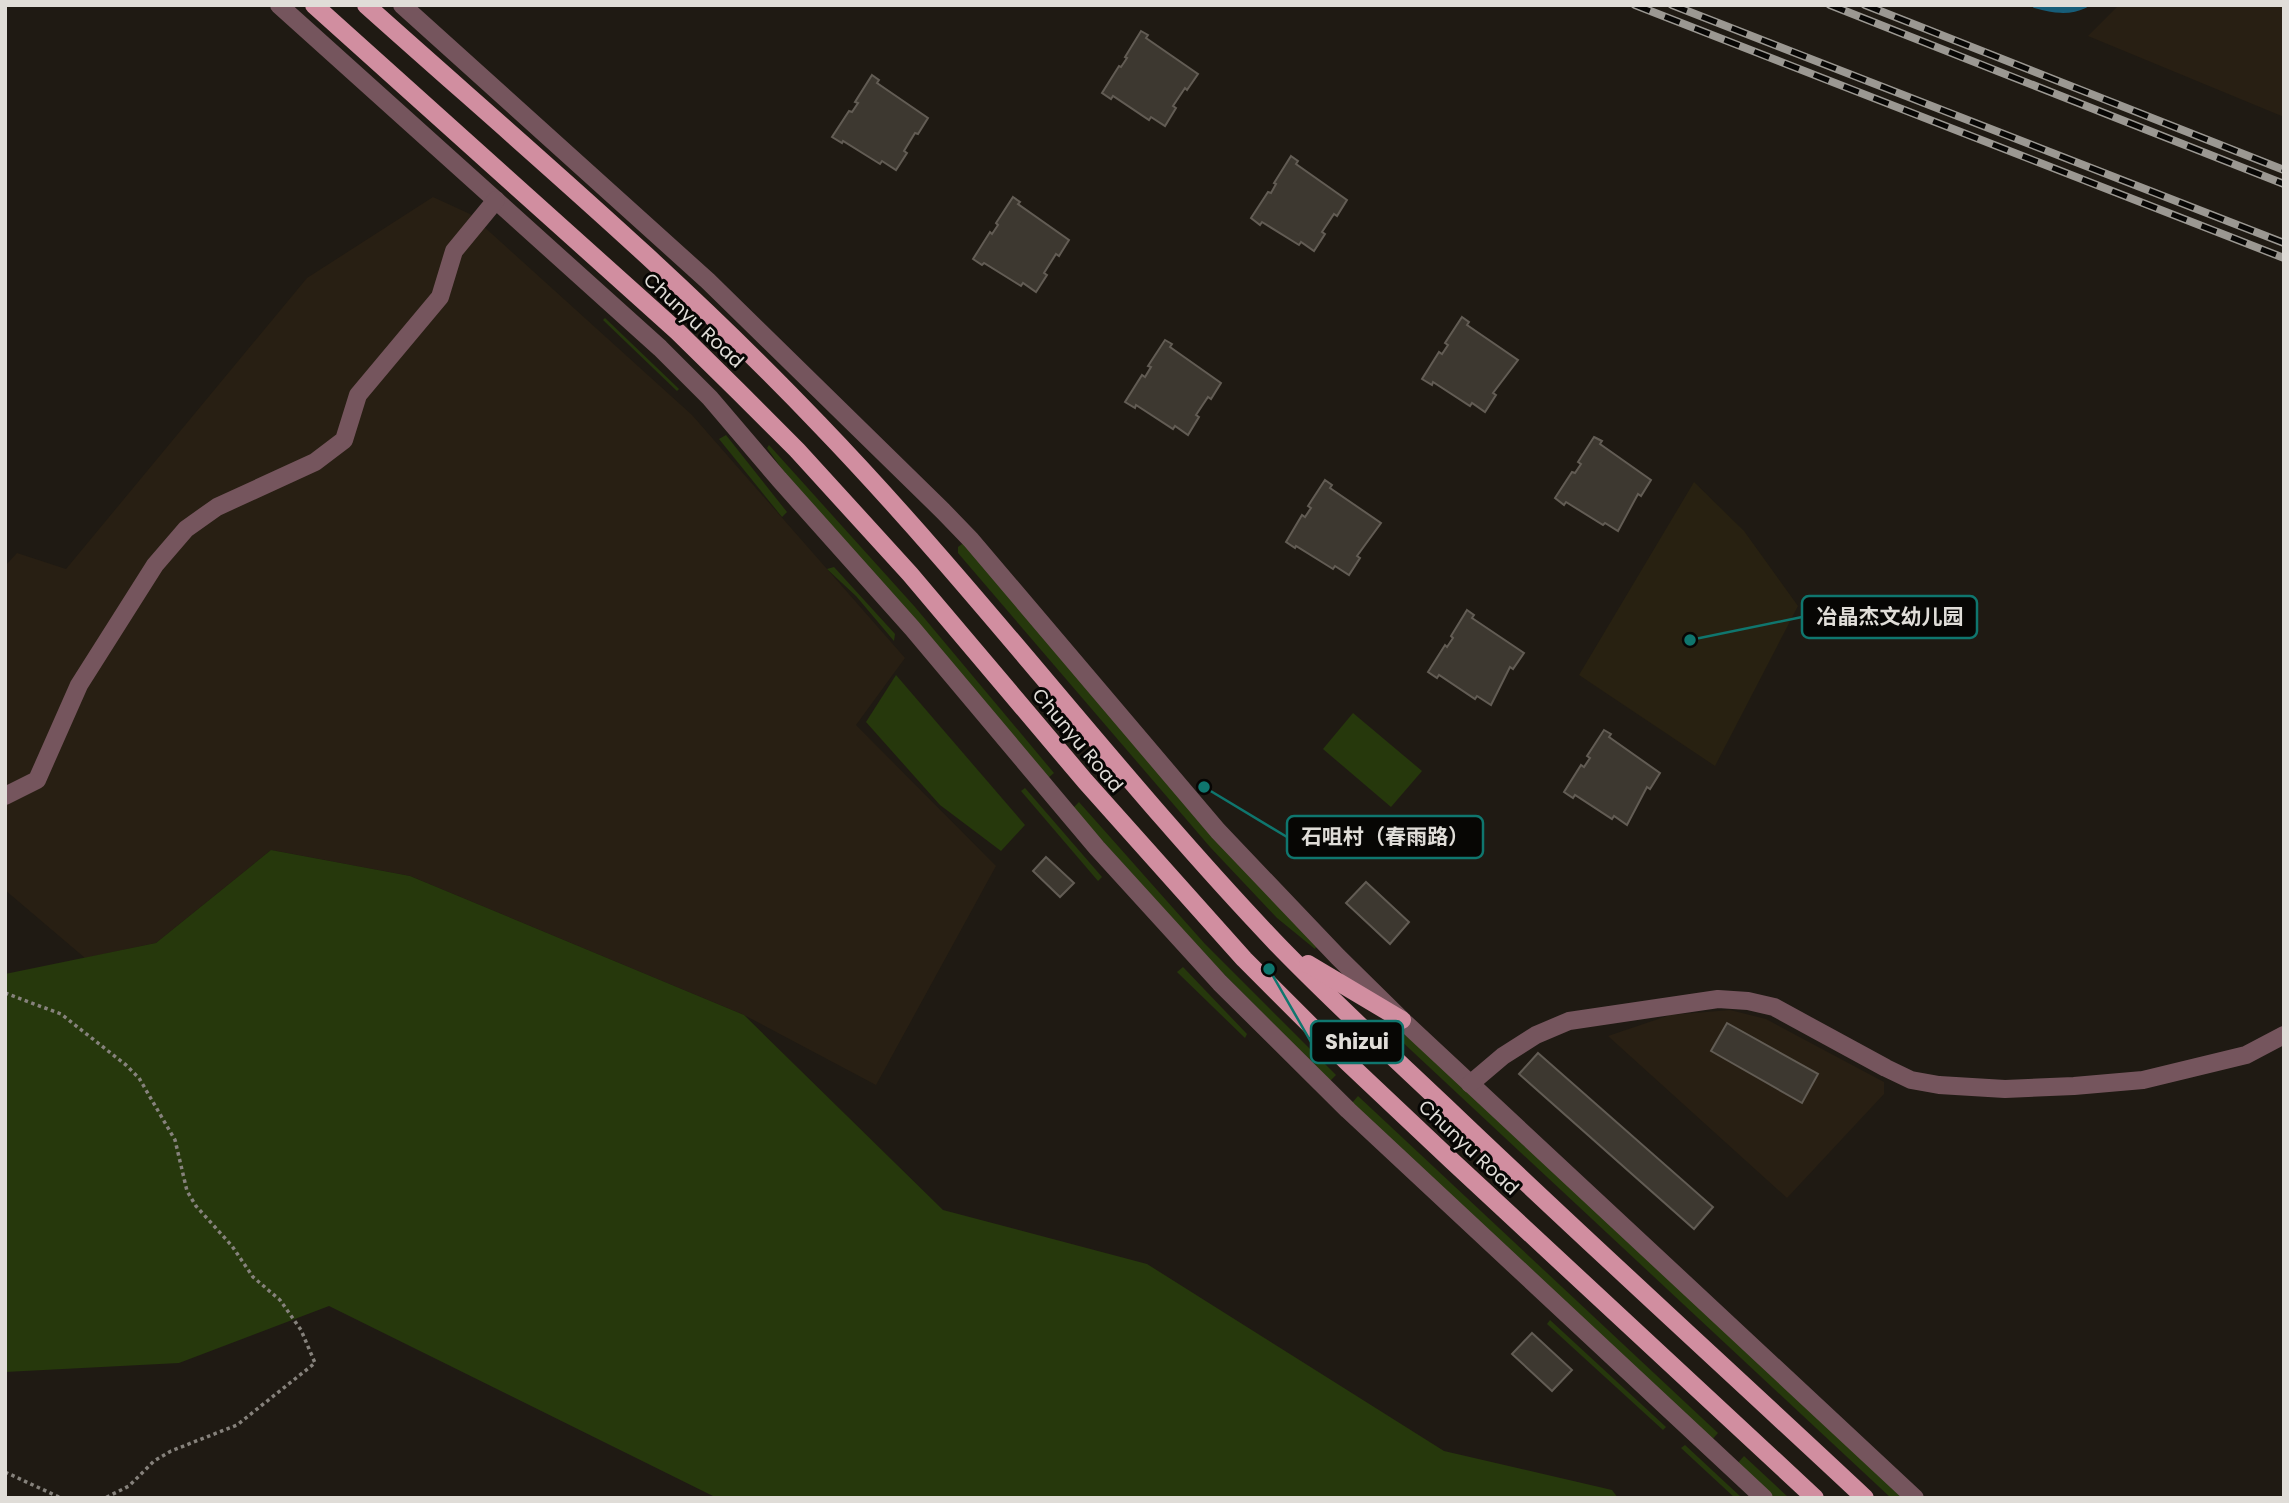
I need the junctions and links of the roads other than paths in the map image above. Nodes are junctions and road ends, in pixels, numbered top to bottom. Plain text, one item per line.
1 (279, 5) edge
2 (314, 5) edge
3 (366, 5) edge
4 (402, 5) edge
5 (496, 200) junction
6 (5, 796) edge
7 (1281, 948) junction
8 (1402, 1020) junction
9 (2284, 1035) edge
10 (1470, 1084) junction
11 (1764, 1498) edge
12 (1815, 1498) edge
13 (1865, 1498) edge
14 (1915, 1498) edge

1 - 5 street
2 - 12 main road, Chunyu Road
3 - 7 main road, Chunyu Road
4 - 8 street
5 - 6 street
5 - 11 street
7 - 8 main road
7 - 13 main road, Chunyu Road
8 - 10 street
9 - 10 street
10 - 14 street

